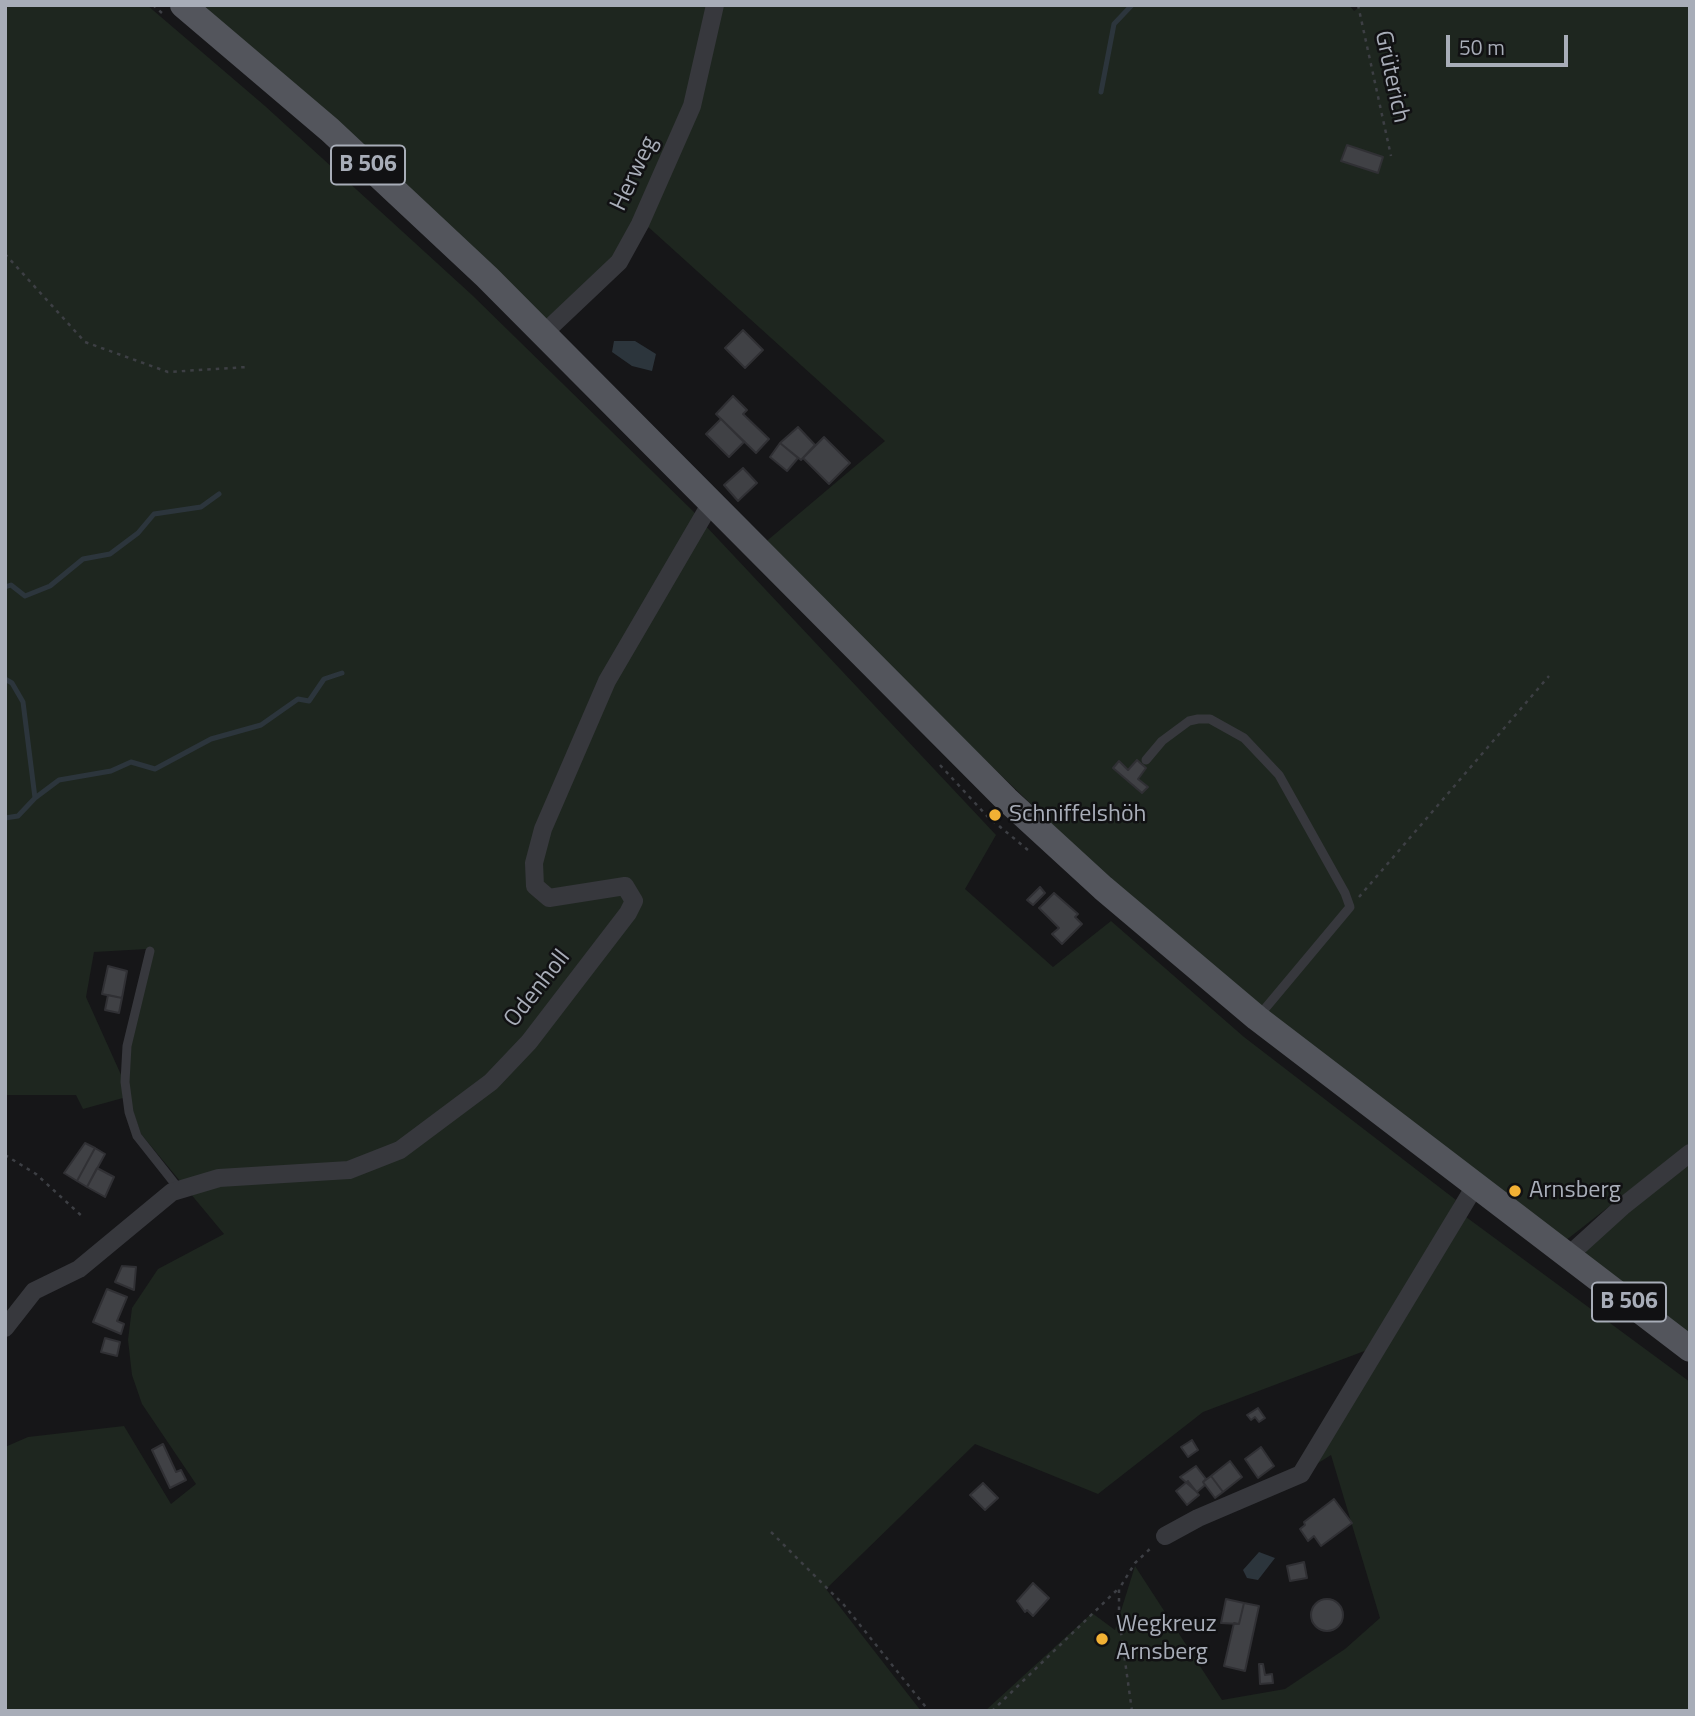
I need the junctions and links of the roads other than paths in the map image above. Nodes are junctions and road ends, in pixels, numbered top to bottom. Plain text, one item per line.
1 (183, 5) edge
2 (715, 5) edge
3 (544, 333) junction
4 (712, 501) junction
5 (1146, 760) dead end
6 (150, 951) dead end
7 (1257, 1018) junction
8 (1690, 1153) edge
9 (1475, 1186) junction
10 (180, 1189) junction
11 (1568, 1256) junction
12 (5, 1328) edge
13 (1690, 1349) edge
14 (1165, 1536) road end

1 - 3 main road, B 506
2 - 3 street, Herweg
3 - 4 main road, B 506
4 - 7 main road, B 506
4 - 10 street, Odenholl
5 - 7 lane
6 - 10 lane
7 - 9 main road, B 506
8 - 11 street
9 - 11 main road, B 506
9 - 14 street
10 - 12 street, Odenholl
11 - 13 main road, B 506

